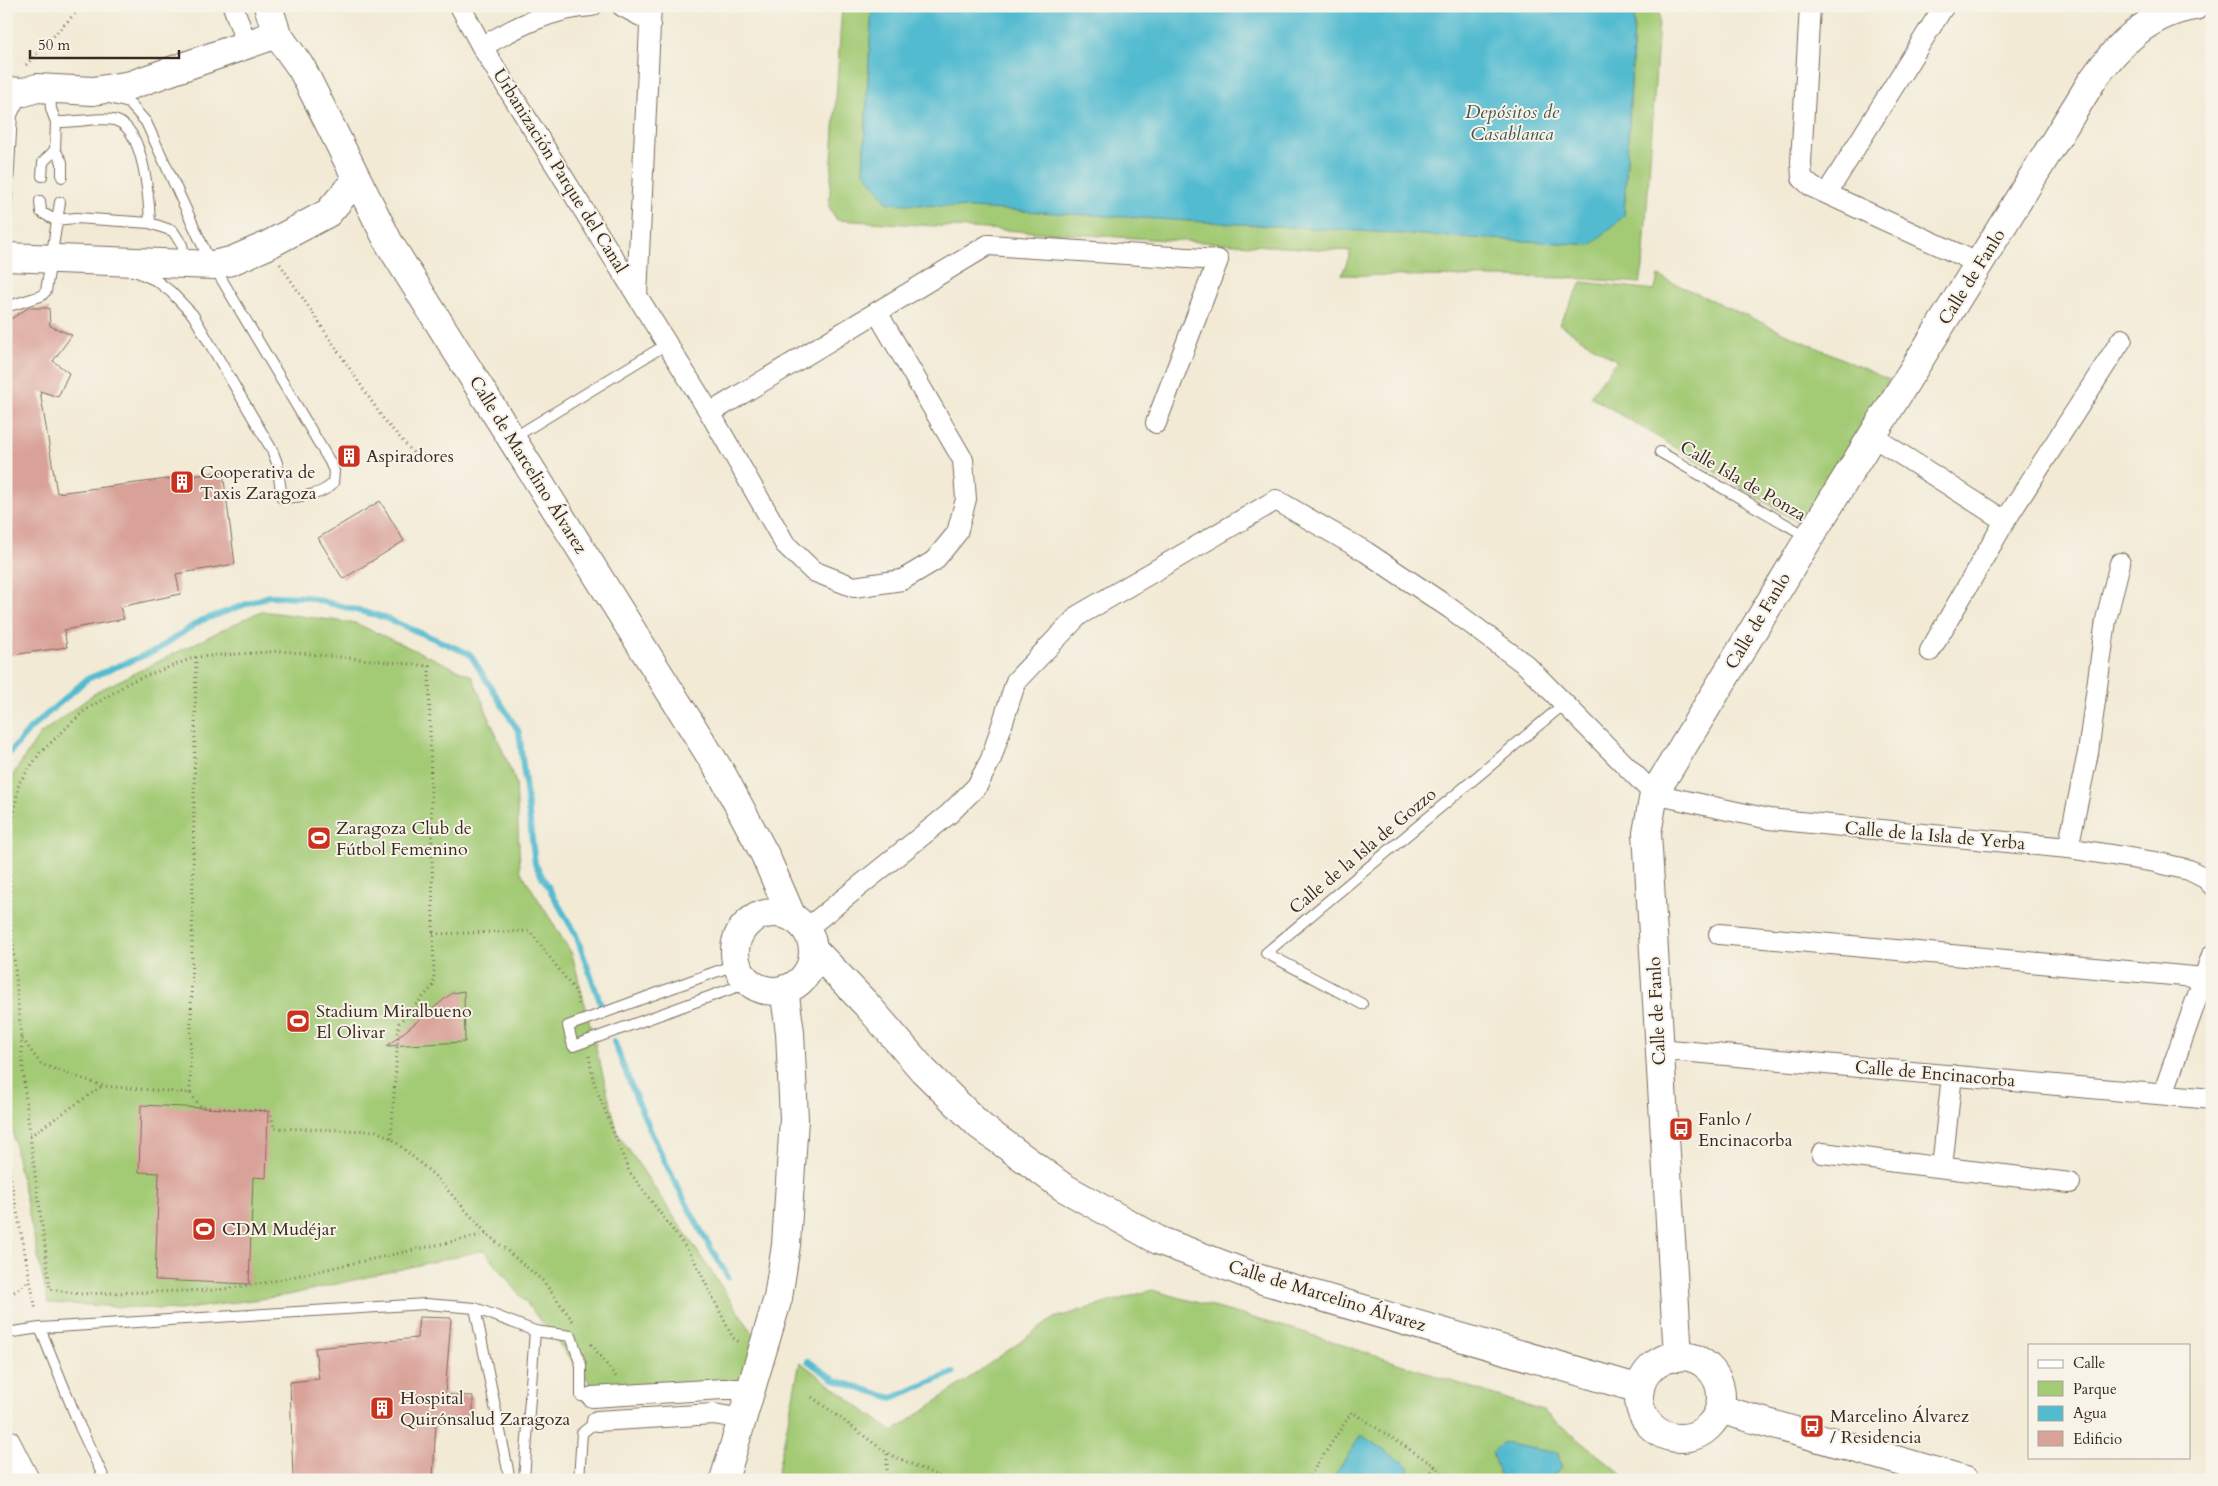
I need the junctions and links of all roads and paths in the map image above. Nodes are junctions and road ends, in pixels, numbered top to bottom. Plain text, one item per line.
1 (82, 6) edge
2 (233, 6) edge
3 (268, 6) edge
4 (286, 6) edge
5 (460, 6) edge
6 (580, 6) edge
7 (592, 6) edge
8 (622, 6) edge
9 (1810, 6) edge
10 (1944, 6) edge
11 (2195, 6) edge
12 (650, 14) edge
13 (243, 34) dead end
14 (277, 34) junction
15 (482, 47) junction
16 (302, 69) junction
17 (24, 84) edge
18 (93, 91) junction
19 (56, 122) junction
20 (55, 150) junction
21 (42, 176) dead end
22 (62, 177) dead end
23 (356, 180) junction
24 (1827, 193) junction
25 (40, 202) dead end
26 (60, 202) dead end
27 (328, 213) junction
28 (374, 216) junction
29 (6, 218) edge
30 (56, 220) junction
31 (150, 223) junction
32 (195, 230) junction
33 (175, 234) junction
34 (266, 246) junction
35 (6, 257) edge
36 (50, 258) junction
37 (111, 262) junction
38 (186, 264) junction
39 (1980, 264) junction
40 (213, 265) junction
41 (637, 295) junction
42 (6, 307) edge
43 (878, 312) junction
44 (2122, 339) dead end
45 (667, 344) junction
46 (710, 413) junction
47 (1156, 423) dead end
48 (1872, 436) junction
49 (512, 439) junction
50 (1660, 452) dead end
51 (417, 457) dead end
52 (2005, 521) junction
53 (1809, 538) junction
54 (2120, 563) dead end
55 (1930, 651) dead end
56 (196, 657) junction
57 (1564, 704) junction
58 (1654, 794) junction
59 (2068, 848) junction
60 (765, 855) junction
61 (2212, 885) edge
62 (765, 914) junction
63 (433, 934) junction
64 (1719, 934) dead end
65 (805, 942) junction
66 (2212, 955) edge
67 (743, 973) junction
68 (2205, 978) junction
69 (784, 989) junction
70 (1362, 1004) dead end
71 (582, 1023) junction
72 (21, 1038) junction
73 (586, 1041) junction
74 (1659, 1049) junction
75 (1952, 1075) junction
76 (103, 1086) junction
77 (190, 1093) junction
78 (2163, 1094) junction
79 (2212, 1099) edge
80 (30, 1136) junction
81 (390, 1138) junction
82 (1822, 1152) dead end
83 (6, 1154) edge
84 (1942, 1167) junction
85 (2070, 1182) dead end
86 (487, 1234) junction
87 (30, 1280) junction
88 (6, 1298) edge
89 (474, 1308) junction
90 (36, 1311) dead end
91 (578, 1327) dead end
92 (40, 1328) junction
93 (534, 1331) junction
94 (6, 1332) edge
95 (590, 1342) dead end
96 (739, 1342) dead end
97 (1678, 1357) junction
98 (618, 1380) dead end
99 (753, 1389) junction
100 (1640, 1389) junction
101 (592, 1397) joint
102 (812, 1397) dead end
103 (1719, 1409) junction
104 (742, 1419) junction
105 (597, 1422) joint
106 (6, 1443) edge
107 (887, 1453) junction
108 (1435, 1466) junction
109 (25, 1480) edge
110 (105, 1480) edge
111 (510, 1480) edge
112 (531, 1480) edge
113 (579, 1480) edge
114 (724, 1480) edge
115 (887, 1480) edge
116 (947, 1480) edge
117 (1307, 1480) edge
118 (1426, 1480) edge
119 (1450, 1480) edge
120 (1965, 1480) edge

1 - 17 path
2 - 13 street
3 - 14 street, Calle de Marcelino Álvarez
4 - 16 street, Calle de Marcelino Álvarez
5 - 15 street, Urbanización Parque del Canal
6 - 7 street
6 - 15 street
8 - 12 street, Urbanización Parque del Canal
9 - 24 street
10 - 24 street
11 - 39 street, Calle de Fanlo
12 - 41 street, Urbanización Parque del Canal
14 - 16 street, Calle de Marcelino Álvarez
14 - 18 street
15 - 41 street, Urbanización Parque del Canal
16 - 23 street, Calle de Marcelino Álvarez
17 - 18 street
17 - 19 lane
17 - 29 lane
18 - 32 lane
19 - 20 lane
19 - 31 lane
20 - 21 lane
20 - 22 lane
23 - 27 street
23 - 28 street, Calle de Marcelino Álvarez
24 - 39 street
25 - 30 lane
26 - 30 lane
27 - 28 street
27 - 34 street
28 - 49 street, Calle de Marcelino Álvarez
30 - 31 lane
30 - 36 lane
31 - 33 lane
32 - 33 lane
32 - 40 lane
33 - 38 lane
34 - 40 street
34 - 51 path
35 - 36 street
36 - 37 street
36 - 42 lane
37 - 38 street
37 - 40 lane
38 - 40 street
39 - 48 street, Calle de Fanlo
41 - 45 street, Urbanización Parque del Canal
43 - 46 street
43 - 46 street, Urbanización Parque del Canal
43 - 47 street
44 - 52 street
45 - 46 street, Urbanización Parque del Canal
45 - 49 lane
48 - 52 street
48 - 53 street, Calle de Fanlo
49 - 60 street, Calle de Marcelino Álvarez
50 - 53 lane, Calle Isla de Ponza
52 - 55 street
53 - 58 street, Calle de Fanlo
54 - 59 street
56 - 63 path
56 - 72 path
56 - 77 path
57 - 58 street
57 - 65 street
57 - 70 lane, Calle de la Isla de Gozzo
58 - 59 street, Calle de la Isla de Yerba
58 - 74 street, Calle de Fanlo
59 - 61 street, Calle de la Isla de Yerba
60 - 62 street, Calle de Marcelino Álvarez
60 - 65 street, Calle de Marcelino Álvarez
62 - 65 street, Calle de Marcelino Álvarez
62 - 67 street
63 - 71 path
63 - 81 path
64 - 68 street
65 - 69 street
65 - 100 street, Calle de Marcelino Álvarez
66 - 68 street
67 - 69 street
67 - 71 lane
67 - 73 lane
68 - 78 street
69 - 99 street
71 - 73 lane
72 - 76 path
72 - 80 path
73 - 96 path
74 - 75 street, Calle de Encinacorba
74 - 97 street, Calle de Fanlo
75 - 78 street, Calle de Encinacorba
75 - 84 street
76 - 77 path
76 - 80 path
77 - 81 path
78 - 79 street, Calle de Encinacorba
80 - 86 path
81 - 86 path
82 - 84 street
83 - 87 path
84 - 85 street
86 - 91 path
87 - 88 path
87 - 90 path
89 - 92 lane
89 - 93 lane
89 - 111 lane
92 - 94 lane
92 - 110 lane
93 - 101 lane
93 - 112 lane
95 - 98 path
97 - 100 street
97 - 103 street
99 - 101 street
99 - 104 street
100 - 103 street
102 - 107 path
103 - 120 street
104 - 105 street
104 - 114 street
105 - 113 lane
106 - 109 street
107 - 115 path
107 - 116 path
108 - 117 path
108 - 118 path
108 - 119 path

